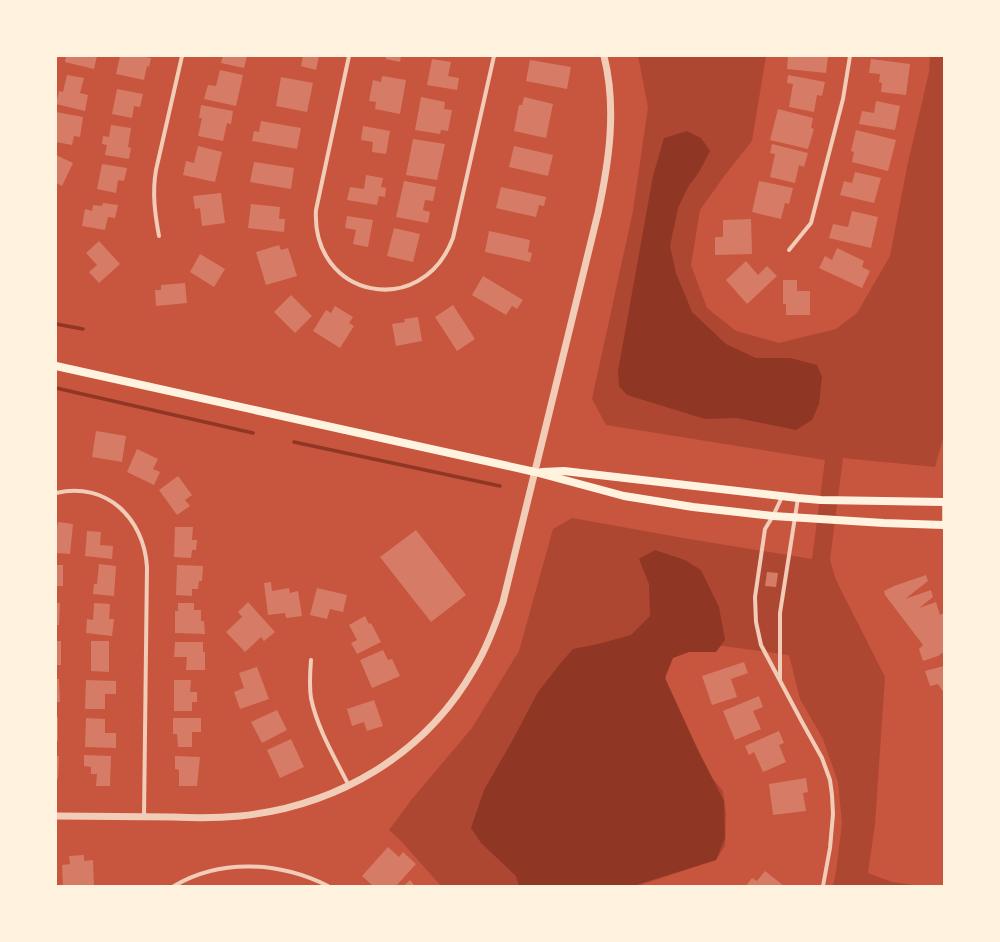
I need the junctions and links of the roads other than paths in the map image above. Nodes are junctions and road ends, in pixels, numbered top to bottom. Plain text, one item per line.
1 (182, 56) edge
2 (349, 56) edge
3 (494, 56) edge
4 (604, 56) edge
5 (850, 56) edge
6 (158, 236) dead end
7 (789, 250) dead end
8 (56, 366) edge
9 (535, 472) junction
10 (56, 493) edge
11 (782, 497) junction
12 (798, 498) junction
13 (944, 502) edge
14 (773, 516) junction
15 (795, 518) junction
16 (944, 526) edge
17 (311, 660) dead end
18 (780, 682) junction
19 (349, 786) junction
20 (56, 816) edge
21 (144, 817) junction
22 (174, 886) edge
23 (328, 886) edge
24 (823, 886) edge

1 - 6 street
2 - 3 street
4 - 9 street
5 - 7 street
8 - 9 main road
9 - 11 main road
9 - 14 main road
9 - 19 street
10 - 21 street
11 - 12 main road
11 - 14 street
12 - 13 main road
12 - 15 street
13 - 16 street
14 - 15 main road
14 - 18 street
15 - 16 main road
15 - 18 street
17 - 19 street
18 - 24 street
19 - 21 street
20 - 21 street
22 - 23 street

